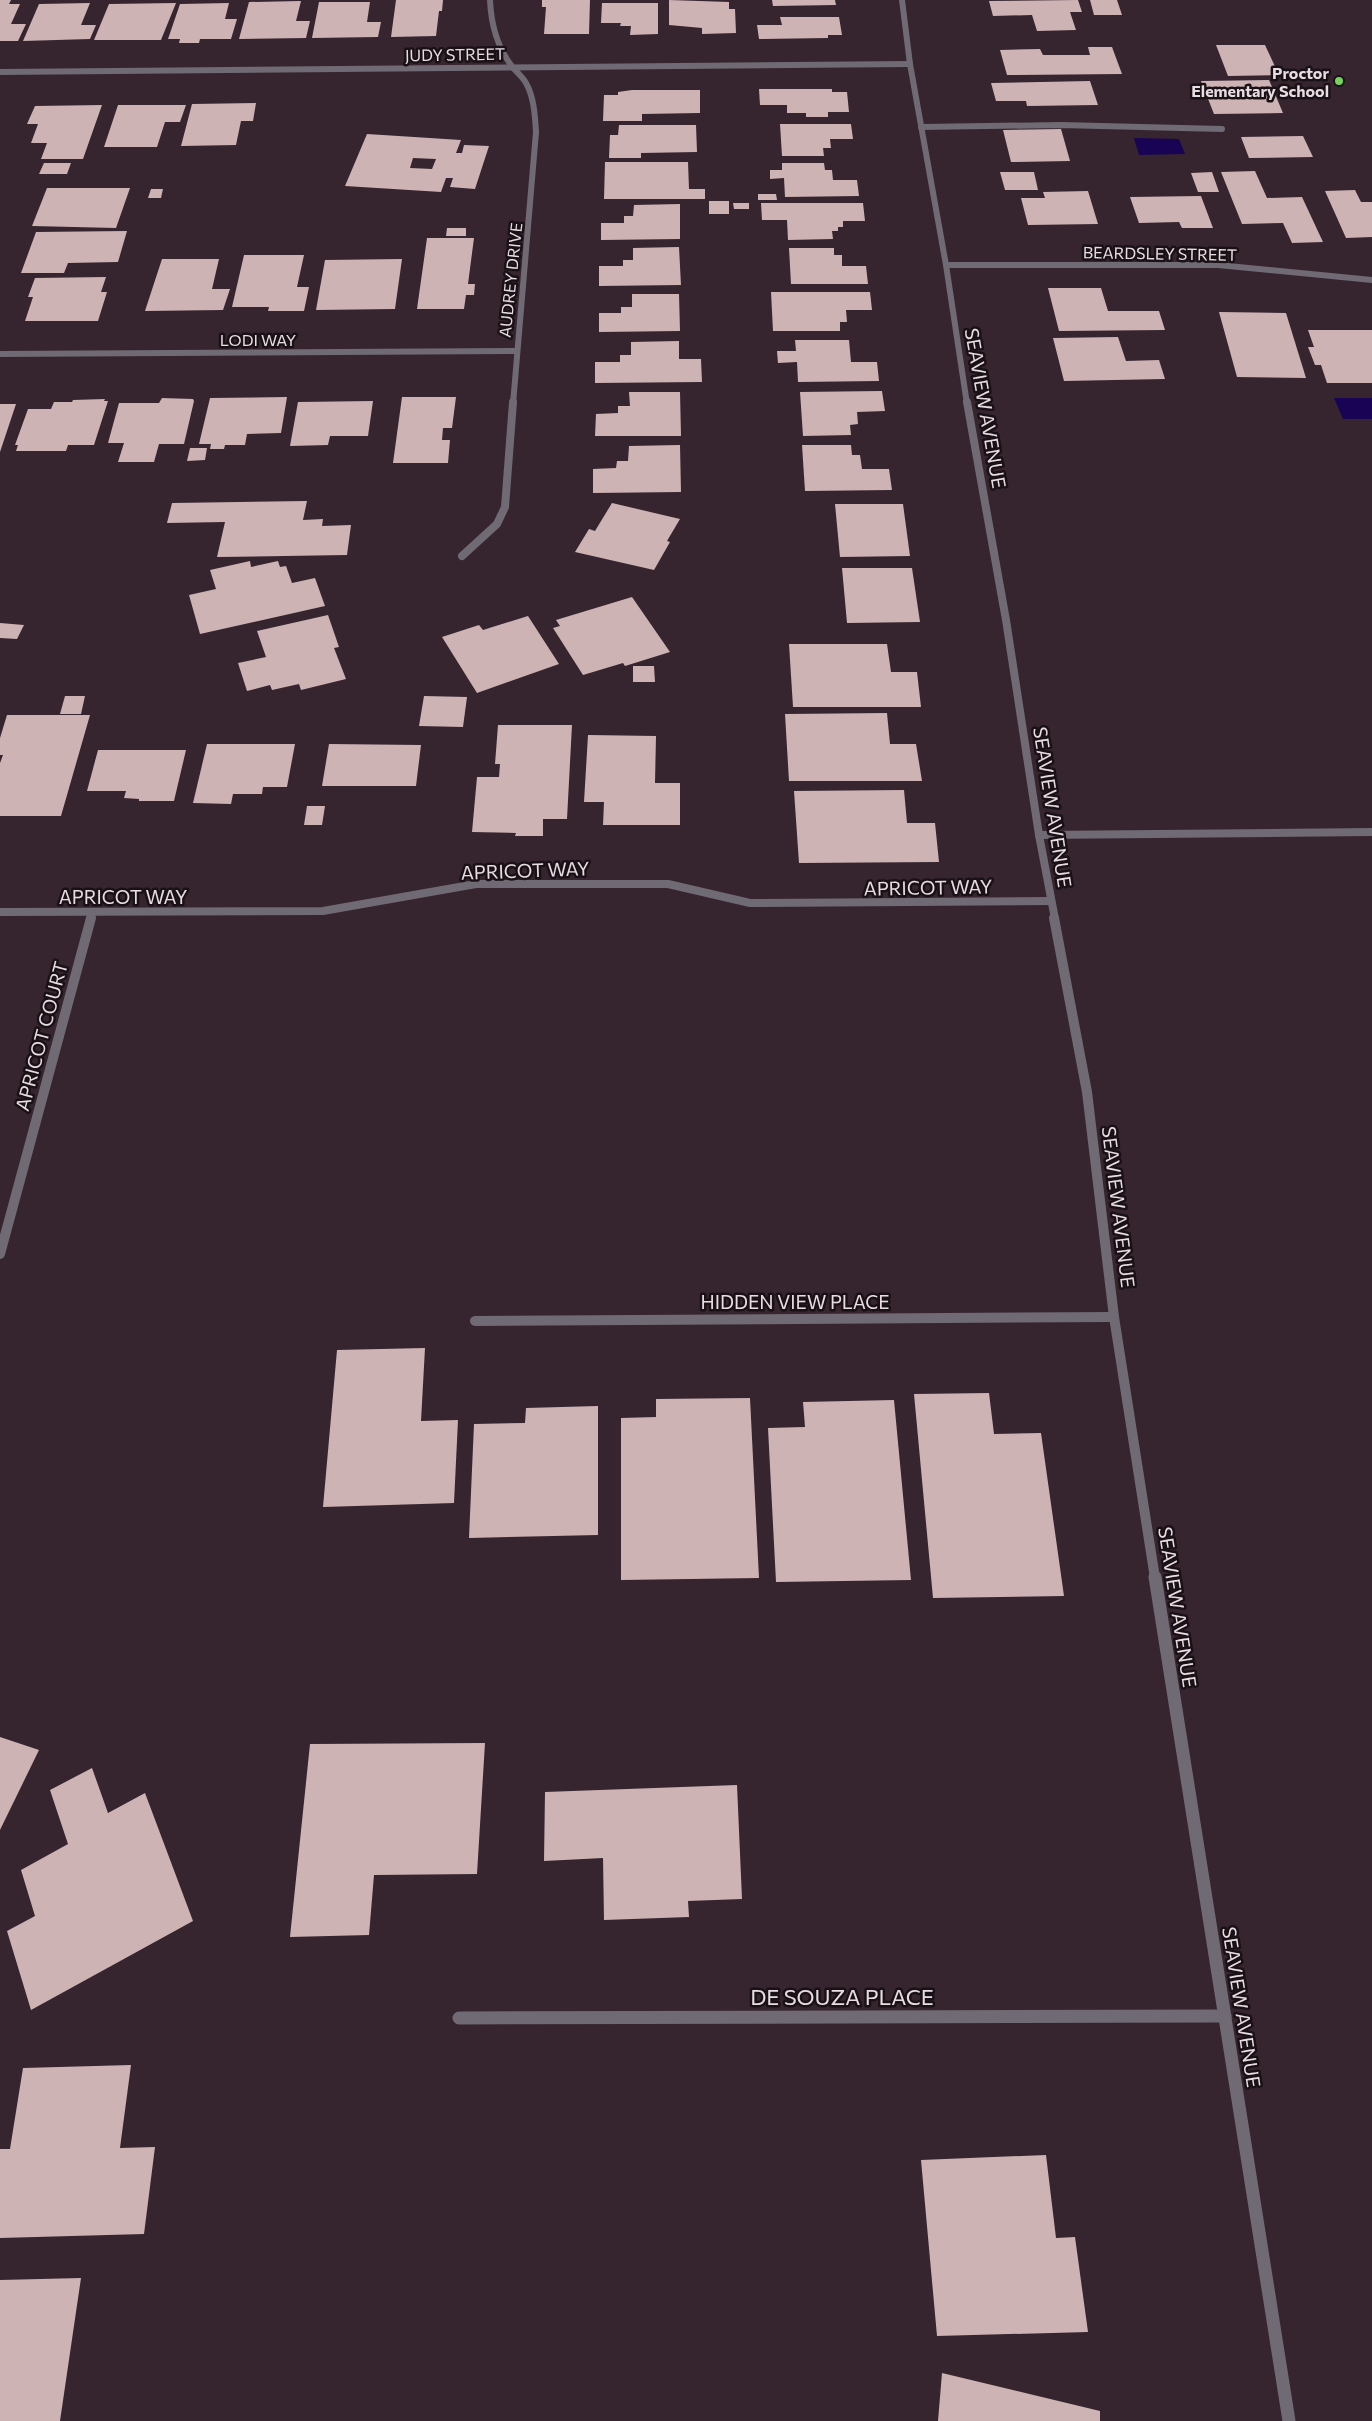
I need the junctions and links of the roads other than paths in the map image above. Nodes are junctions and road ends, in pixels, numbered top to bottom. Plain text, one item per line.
1 (490, 0) edge
2 (902, 0) edge
3 (910, 64) junction
4 (512, 67) junction
5 (0, 72) edge
6 (921, 127) junction
7 (1222, 129) dead end
8 (946, 265) junction
9 (1372, 280) edge
10 (517, 351) junction
11 (0, 354) edge
12 (462, 556) dead end
13 (1372, 832) edge
14 (1039, 835) junction
15 (1051, 901) junction
16 (0, 912) edge
17 (92, 913) junction
18 (0, 1254) edge
19 (1114, 1317) junction
20 (475, 1320) dead end
21 (1225, 2016) junction
22 (459, 2018) dead end
23 (1289, 2421) edge

1 - 4 street, AUDREY DRIVE
2 - 3 street, SEAVIEW AVENUE
3 - 4 street, JUDY STREET
3 - 6 street, SEAVIEW AVENUE
4 - 5 street, JUDY STREET
4 - 10 street, AUDREY DRIVE
6 - 7 street
6 - 8 street, SEAVIEW AVENUE
8 - 9 street, BEARDSLEY STREET
8 - 14 street, SEAVIEW AVENUE
10 - 11 street, LODI WAY
10 - 12 street, AUDREY DRIVE
13 - 14 street
14 - 15 street, SEAVIEW AVENUE
15 - 17 street, APRICOT WAY
15 - 19 street, SEAVIEW AVENUE
16 - 17 street, APRICOT WAY
17 - 18 street, APRICOT COURT
19 - 20 street, HIDDEN VIEW PLACE
19 - 21 street, SEAVIEW AVENUE
21 - 22 street, DE SOUZA PLACE
21 - 23 street, SEAVIEW AVENUE

